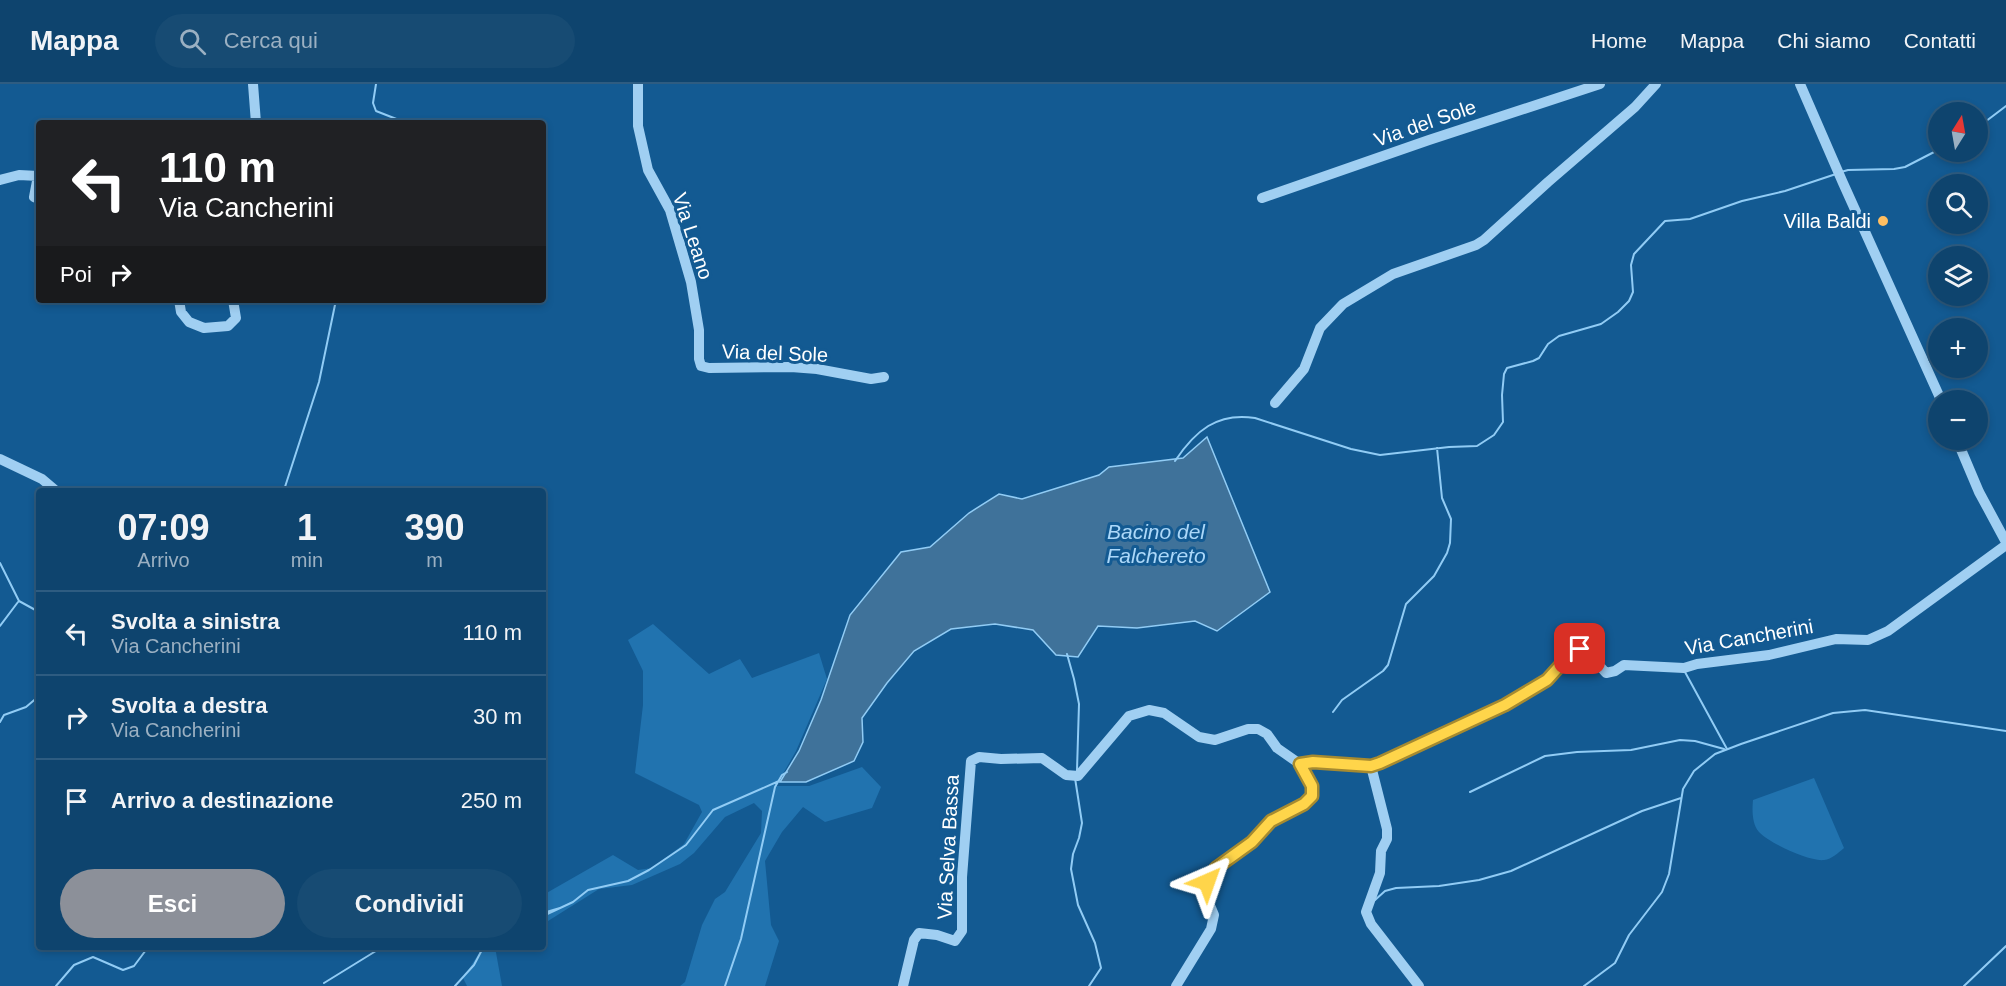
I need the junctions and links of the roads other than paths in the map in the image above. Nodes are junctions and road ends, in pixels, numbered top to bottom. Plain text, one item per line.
1 (253, 84) edge
2 (638, 84) edge
3 (1600, 84) edge
4 (1656, 84) edge
5 (1800, 84) edge
6 (256, 120) edge
7 (36, 176) edge
8 (0, 180) edge
9 (1262, 198) dead end
10 (180, 303) edge
11 (234, 303) edge
12 (701, 366) joint
13 (884, 377) dead end
14 (1936, 390) edge
15 (1275, 403) dead end
16 (1961, 450) edge
17 (0, 459) edge
18 (53, 488) edge
19 (2006, 544) edge
20 (1300, 764) junction
21 (1371, 766) junction
22 (903, 986) edge
23 (1176, 986) edge
24 (1419, 986) edge

1 - 6 street
2 - 12 street, Via Leano
3 - 9 street, Via del Sole
4 - 15 street
5 - 14 street
7 - 8 street
10 - 11 street
12 - 13 street, Via del Sole
16 - 19 street
17 - 18 street
19 - 21 street, Via Cancherini
20 - 21 street, Via Cancherini
20 - 22 street, Via Selva Bassa
20 - 23 street
21 - 24 street

